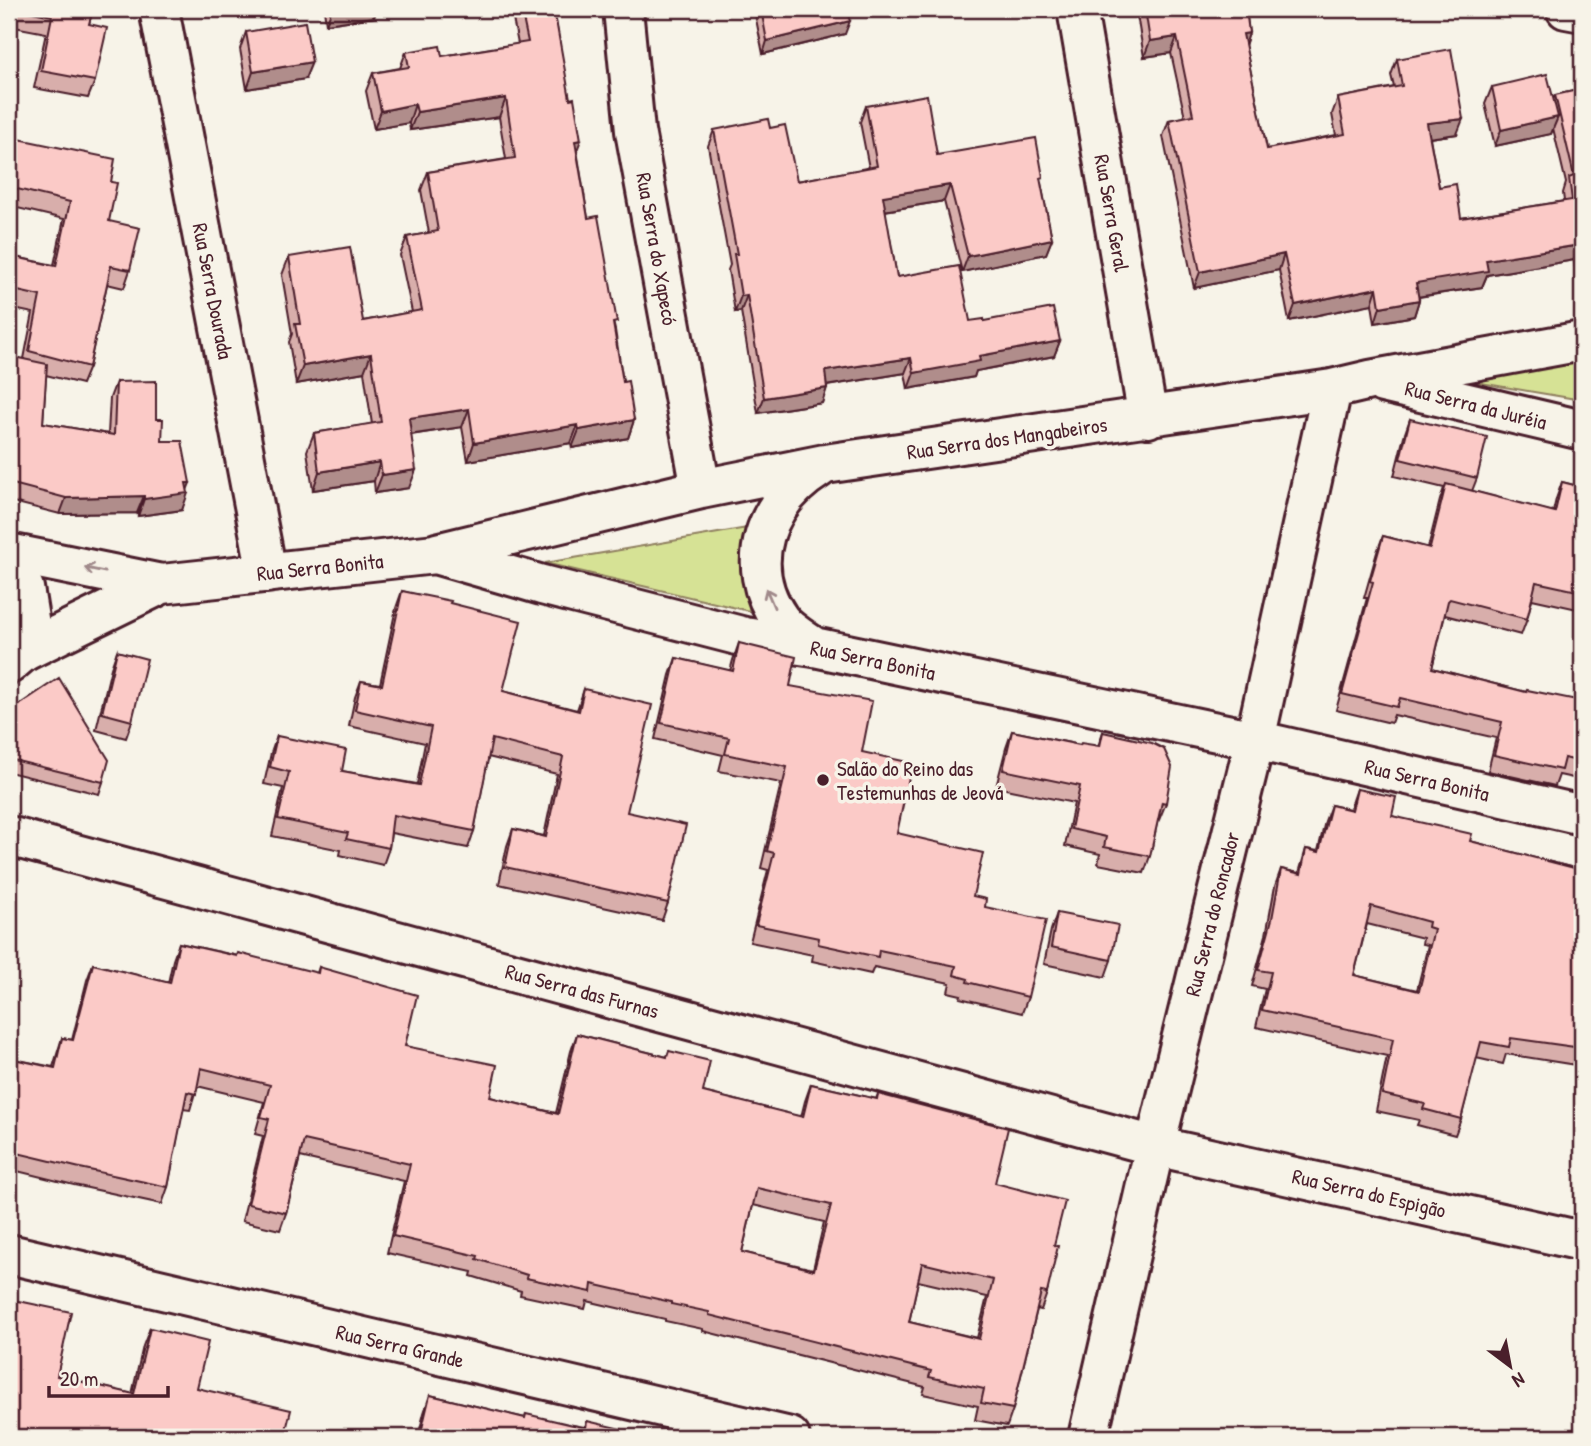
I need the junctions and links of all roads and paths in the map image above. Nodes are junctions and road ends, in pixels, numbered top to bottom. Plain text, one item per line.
1 (159, 9) edge
2 (623, 9) edge
3 (1077, 9) edge
4 (1566, 9) edge
5 (1582, 12) edge
6 (1582, 341) edge
7 (1370, 380) junction
8 (1332, 389) junction
9 (1148, 418) junction
10 (1582, 430) edge
11 (825, 464) junction
12 (701, 489) junction
13 (9, 553) edge
14 (435, 554) junction
15 (9, 564) edge
16 (267, 573) junction
17 (162, 584) junction
18 (814, 648) junction
19 (16, 658) edge
20 (1255, 740) junction
21 (1582, 815) edge
22 (9, 836) edge
23 (1155, 1146) junction
24 (1582, 1241) edge
25 (9, 1254) edge
26 (790, 1437) edge
27 (1088, 1437) edge

1 - 16 street, Rua Serra Dourada
2 - 12 street, Rua Serra do Xapecó
3 - 9 street, Rua Serra Geral
4 - 5 street
6 - 7 street, Rua Serra dos Mangabeiros
7 - 8 street, Rua Serra dos Mangabeiros
7 - 10 street, Rua Serra da Juréia
8 - 9 street, Rua Serra dos Mangabeiros
8 - 20 street, Rua Serra do Roncador
9 - 11 street, Rua Serra dos Mangabeiros
11 - 12 street, Rua Serra dos Mangabeiros
18 -> 11 street
12 - 14 street, Rua Serra dos Mangabeiros
17 -> 13 street
14 - 16 street, Rua Serra Bonita
14 - 18 street, Rua Serra Bonita
15 - 19 street
16 - 17 street, Rua Serra Bonita
17 - 19 street
18 - 20 street, Rua Serra Bonita
20 - 21 street, Rua Serra Bonita
20 - 23 street, Rua Serra do Roncador
22 - 23 street, Rua Serra das Furnas
23 - 24 street, Rua Serra do Espigão
23 - 27 street, Rua Serra do Roncador
25 - 26 street, Rua Serra Grande

